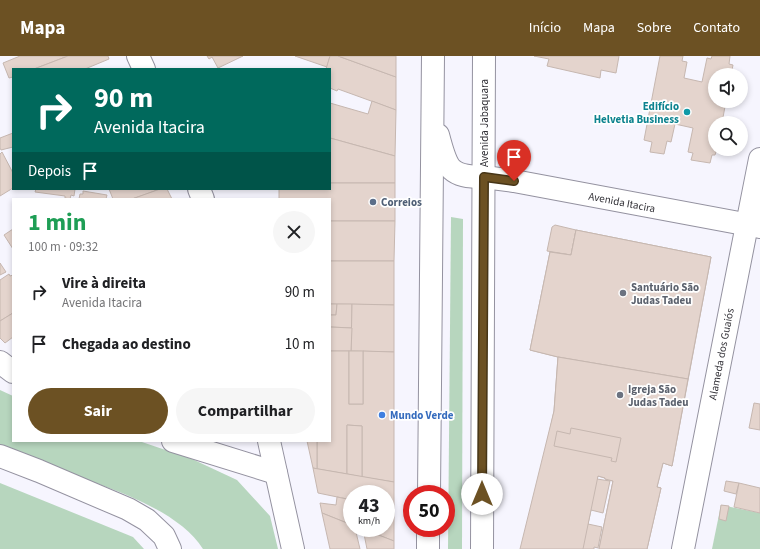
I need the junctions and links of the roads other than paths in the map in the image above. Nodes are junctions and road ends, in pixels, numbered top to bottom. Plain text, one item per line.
1 (138, 56) edge
2 (433, 56) edge
3 (484, 56) edge
4 (144, 68) edge
5 (432, 115) junction
6 (760, 159) edge
7 (484, 177) junction
8 (753, 226) edge
9 (0, 362) edge
10 (12, 371) edge
11 (176, 442) edge
12 (269, 442) edge
13 (0, 456) edge
14 (276, 474) junction
15 (429, 485) edge
16 (428, 537) edge
17 (170, 549) edge
18 (293, 549) edge
19 (428, 549) edge
20 (482, 549) edge
21 (683, 549) edge

1 - 4 main road
2 - 5 main road
3 - 7 main road, Avenida Jabaquara
5 - 7 main road, Avenida Itacira
5 - 15 main road
6 - 8 main road, Alameda dos Guaiós
7 - 8 main road, Avenida Itacira
7 - 20 main road, Avenida Jabaquara
8 - 21 main road, Alameda dos Guaiós
9 - 10 main road
11 - 14 main road
12 - 14 main road
13 - 17 main road
14 - 18 main road
16 - 19 main road

